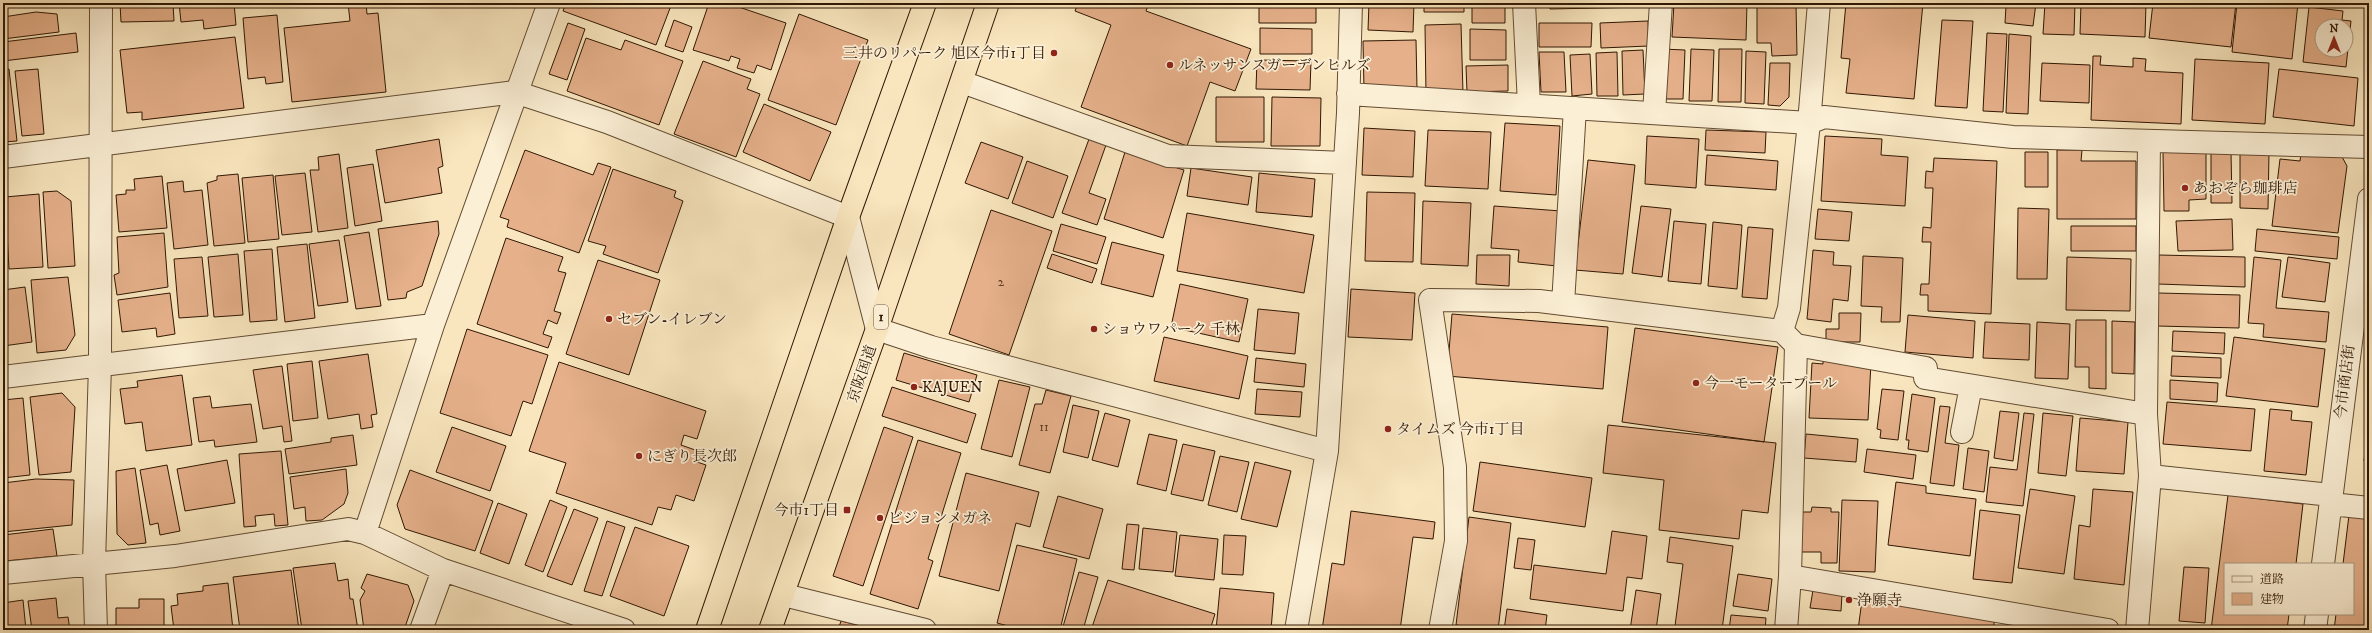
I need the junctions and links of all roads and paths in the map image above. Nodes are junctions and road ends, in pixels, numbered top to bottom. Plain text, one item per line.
1 (101, 3) edge
2 (549, 3) edge
3 (925, 3) edge
4 (988, 3) edge
5 (1351, 3) edge
6 (1524, 3) edge
7 (1661, 3) edge
8 (1819, 3) edge
9 (962, 82) junction
10 (515, 92) junction
11 (1348, 94) junction
12 (1529, 105) junction
13 (1575, 108) junction
14 (1654, 113) junction
15 (1809, 123) junction
16 (2149, 141) junction
17 (100, 145) junction
18 (2369, 147) edge
19 (3, 157) edge
20 (1345, 163) junction
21 (2369, 199) edge
22 (848, 217) junction
23 (1563, 304) junction
24 (2362, 308) edge
25 (433, 325) junction
26 (878, 329) junction
27 (1789, 338) junction
28 (100, 365) junction
29 (3, 377) edge
30 (1971, 386) junction
31 (2146, 414) junction
32 (1962, 432) dead end
33 (1327, 451) junction
34 (2150, 476) junction
35 (2331, 500) junction
36 (2369, 508) edge
37 (365, 533) junction
38 (94, 563) junction
39 (2323, 563) edge
40 (443, 570) junction
41 (3, 573) edge
42 (1790, 576) junction
43 (784, 595) junction
44 (2317, 615) edge
45 (96, 630) edge
46 (421, 630) edge
47 (624, 630) edge
48 (707, 630) edge
49 (770, 630) edge
50 (925, 630) edge
51 (1296, 630) edge
52 (1440, 630) edge
53 (1786, 630) edge
54 (2108, 630) edge
55 (2137, 630) edge
56 (2315, 630) edge

1 - 17 street
2 - 10 street
3 - 22 highway
4 - 9 highway, 京阪国道 / 1
5 - 11 street
6 - 12 street
7 - 14 street
8 - 15 street
9 - 20 street
9 - 26 highway, 京阪国道 / 1
10 - 17 street
10 - 22 street
10 - 25 street
11 - 12 street
11 - 20 street
12 - 13 street
13 - 14 street
13 - 23 street
14 - 15 street
15 - 16 street
15 - 27 street
16 - 18 street
16 - 31 street
17 - 19 street
17 - 28 street
20 - 33 street
21 - 24 street, 今市商店街
22 - 26 street
22 - 48 highway
23 - 27 street
23 - 52 street
24 - 35 street, 今市商店街
25 - 28 street
25 - 37 street
26 - 33 street
26 - 43 highway, 京阪国道 / 1
27 - 30 street
27 - 42 street
28 - 29 street
28 - 38 street
30 - 31 street
30 - 32 street
31 - 34 street
33 - 51 street
34 - 35 street
34 - 55 street
35 - 36 street
35 - 39 street, 今市商店街
37 - 38 street
37 - 40 street
38 - 41 street
38 - 45 street
40 - 46 street
40 - 47 street
42 - 53 street
42 - 54 street
43 - 49 highway, 京阪国道 / 1
43 - 50 street
44 - 56 street

